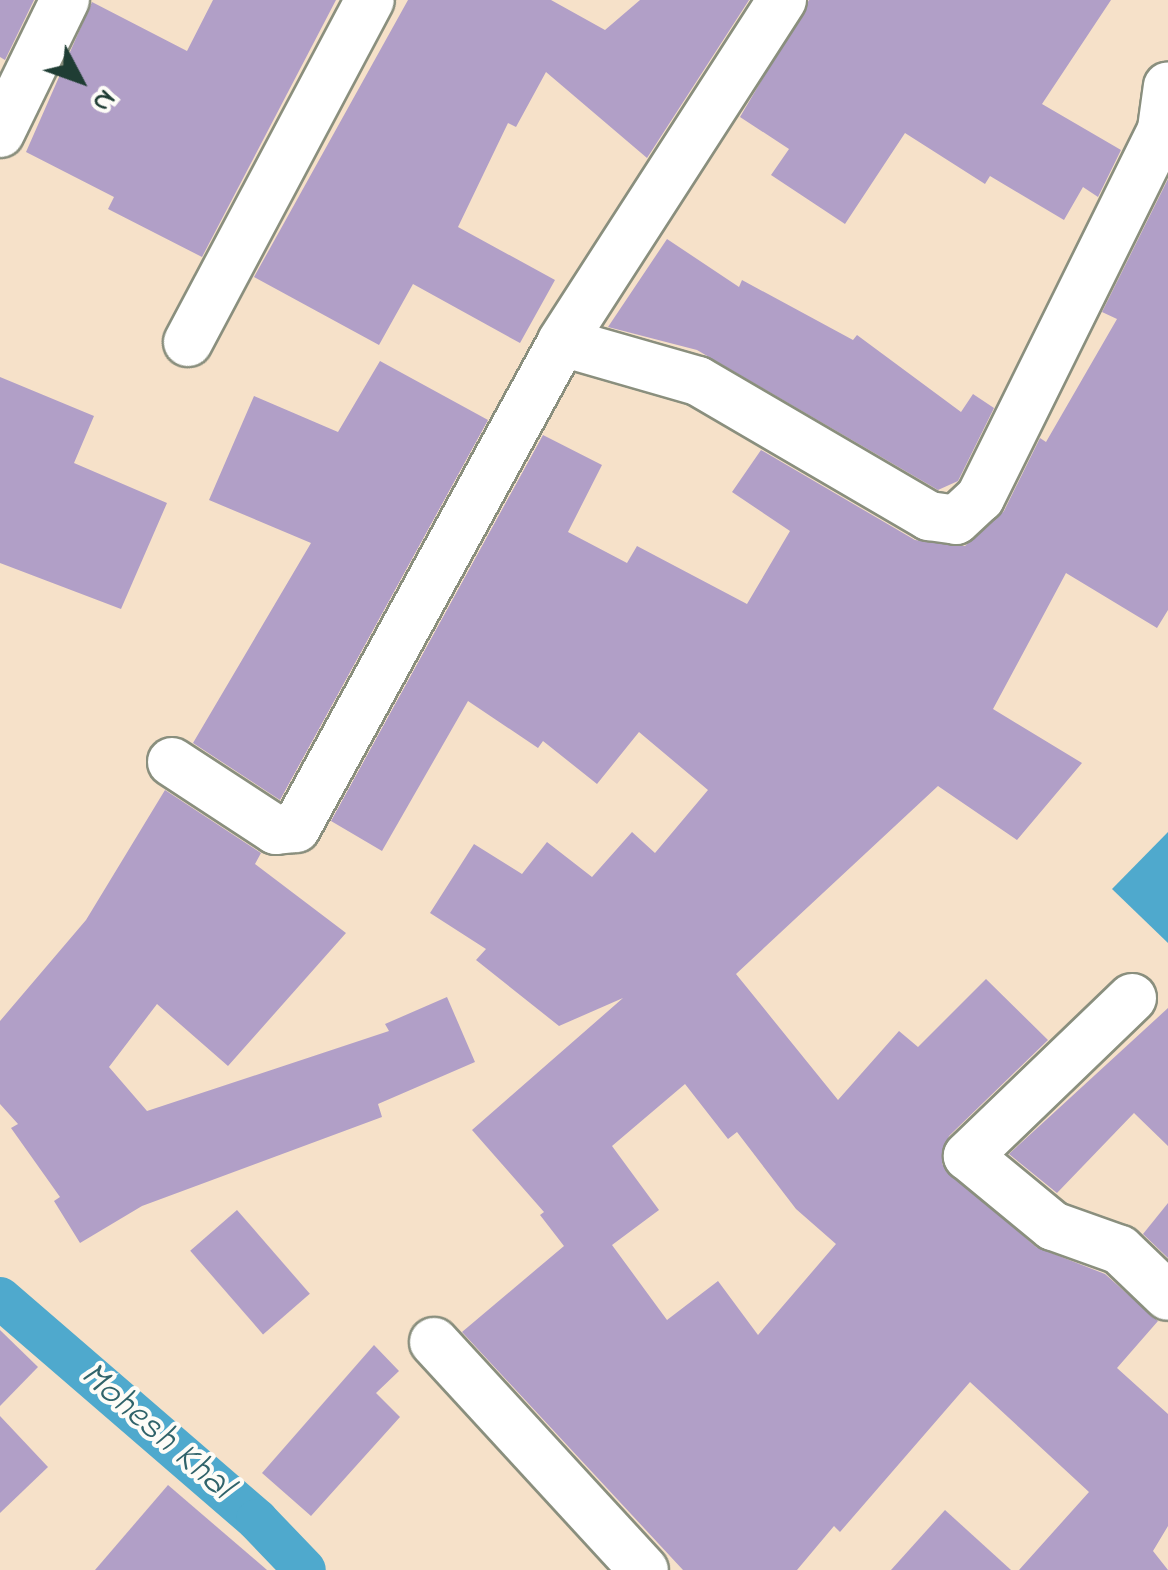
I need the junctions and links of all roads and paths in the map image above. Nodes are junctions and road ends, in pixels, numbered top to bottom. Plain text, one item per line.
1 (65, 0) edge
2 (370, 0) edge
3 (782, 0) edge
4 (1168, 86) edge
5 (0, 133) edge
6 (188, 342) dead end
7 (562, 342) junction
8 (172, 762) dead end
9 (1132, 998) dead end
10 (1168, 1296) edge
11 (434, 1342) dead end
12 (644, 1570) edge

1 - 5 street
2 - 6 street
3 - 7 street
4 - 7 street
7 - 8 street
9 - 10 street
11 - 12 street

